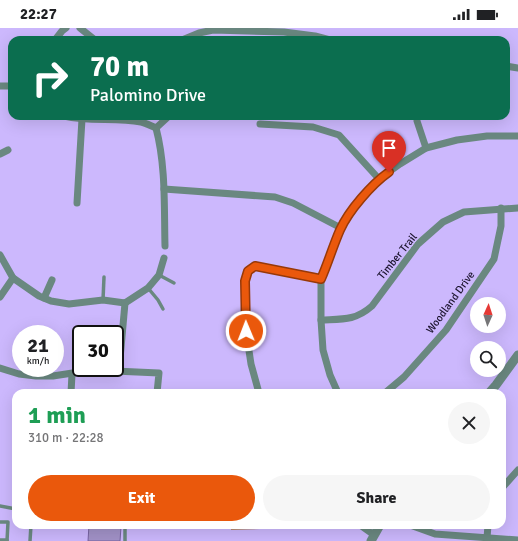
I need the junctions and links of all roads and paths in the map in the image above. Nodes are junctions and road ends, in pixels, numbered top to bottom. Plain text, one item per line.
1 (66, 28) edge
2 (80, 28) edge
3 (58, 36) edge
4 (90, 36) edge
5 (192, 36) edge
6 (314, 36) edge
7 (82, 120) edge
8 (106, 120) edge
9 (165, 120) edge
10 (417, 120) edge
11 (260, 124) dead end
12 (156, 128) junction
13 (518, 136) edge
14 (426, 148) junction
15 (8, 150) dead end
16 (0, 154) edge
17 (379, 179) junction
18 (164, 189) junction
19 (77, 203) dead end
20 (500, 208) junction
21 (518, 208) edge
22 (341, 228) junction
23 (165, 246) dead end
24 (0, 255) edge
25 (164, 258) dead end
26 (159, 275) junction
27 (104, 277) dead end
28 (13, 278) junction
29 (321, 279) junction
30 (52, 280) dead end
31 (174, 283) dead end
32 (148, 288) junction
33 (0, 297) edge
34 (44, 298) junction
35 (103, 300) junction
36 (125, 303) junction
37 (163, 309) dead end
38 (321, 320) junction
39 (123, 325) edge
40 (518, 355) edge
41 (0, 368) edge
42 (124, 370) edge
43 (72, 374) joint
44 (71, 389) edge
45 (157, 389) edge
46 (258, 389) edge
47 (336, 389) edge
48 (390, 389) edge
49 (492, 389) edge
50 (518, 470) edge
51 (506, 484) edge
52 (0, 506) edge
53 (12, 508) edge
54 (0, 522) edge
55 (31, 529) edge
56 (125, 529) edge
57 (364, 529) edge
58 (378, 529) edge
59 (421, 529) edge
60 (488, 529) edge
61 (372, 538) edge
62 (487, 538) junction
63 (0, 540) edge
64 (518, 540) edge
65 (7, 541) edge
66 (30, 541) edge
67 (125, 541) edge

1 - 3 street
2 - 4 street
5 - 6 street
7 - 19 street
8 - 12 street
9 - 12 street
10 - 14 street
11 - 17 street
12 - 18 street
13 - 14 street
14 - 17 street
15 - 16 street
17 - 22 street
18 - 22 street
18 - 23 street
20 - 21 street, Timber Trail
20 - 38 street, Timber Trail
20 - 48 street, Woodland Drive
22 - 29 street
24 - 28 street
25 - 26 street
26 - 31 lane
26 - 32 street
27 - 35 lane
28 - 33 street
28 - 34 street
29 - 38 street
29 - 46 street
30 - 34 street
32 - 36 street
32 - 37 lane
34 - 35 street
35 - 36 street
36 - 39 street
38 - 47 street
40 - 49 street
41 - 43 street
42 - 45 street
43 - 44 street
50 - 51 street
52 - 53 lane
54 - 65 lane
55 - 66 lane
56 - 67 lane
57 - 61 street
58 - 61 street
59 - 62 street
60 - 62 street
62 - 64 street
63 - 65 lane

